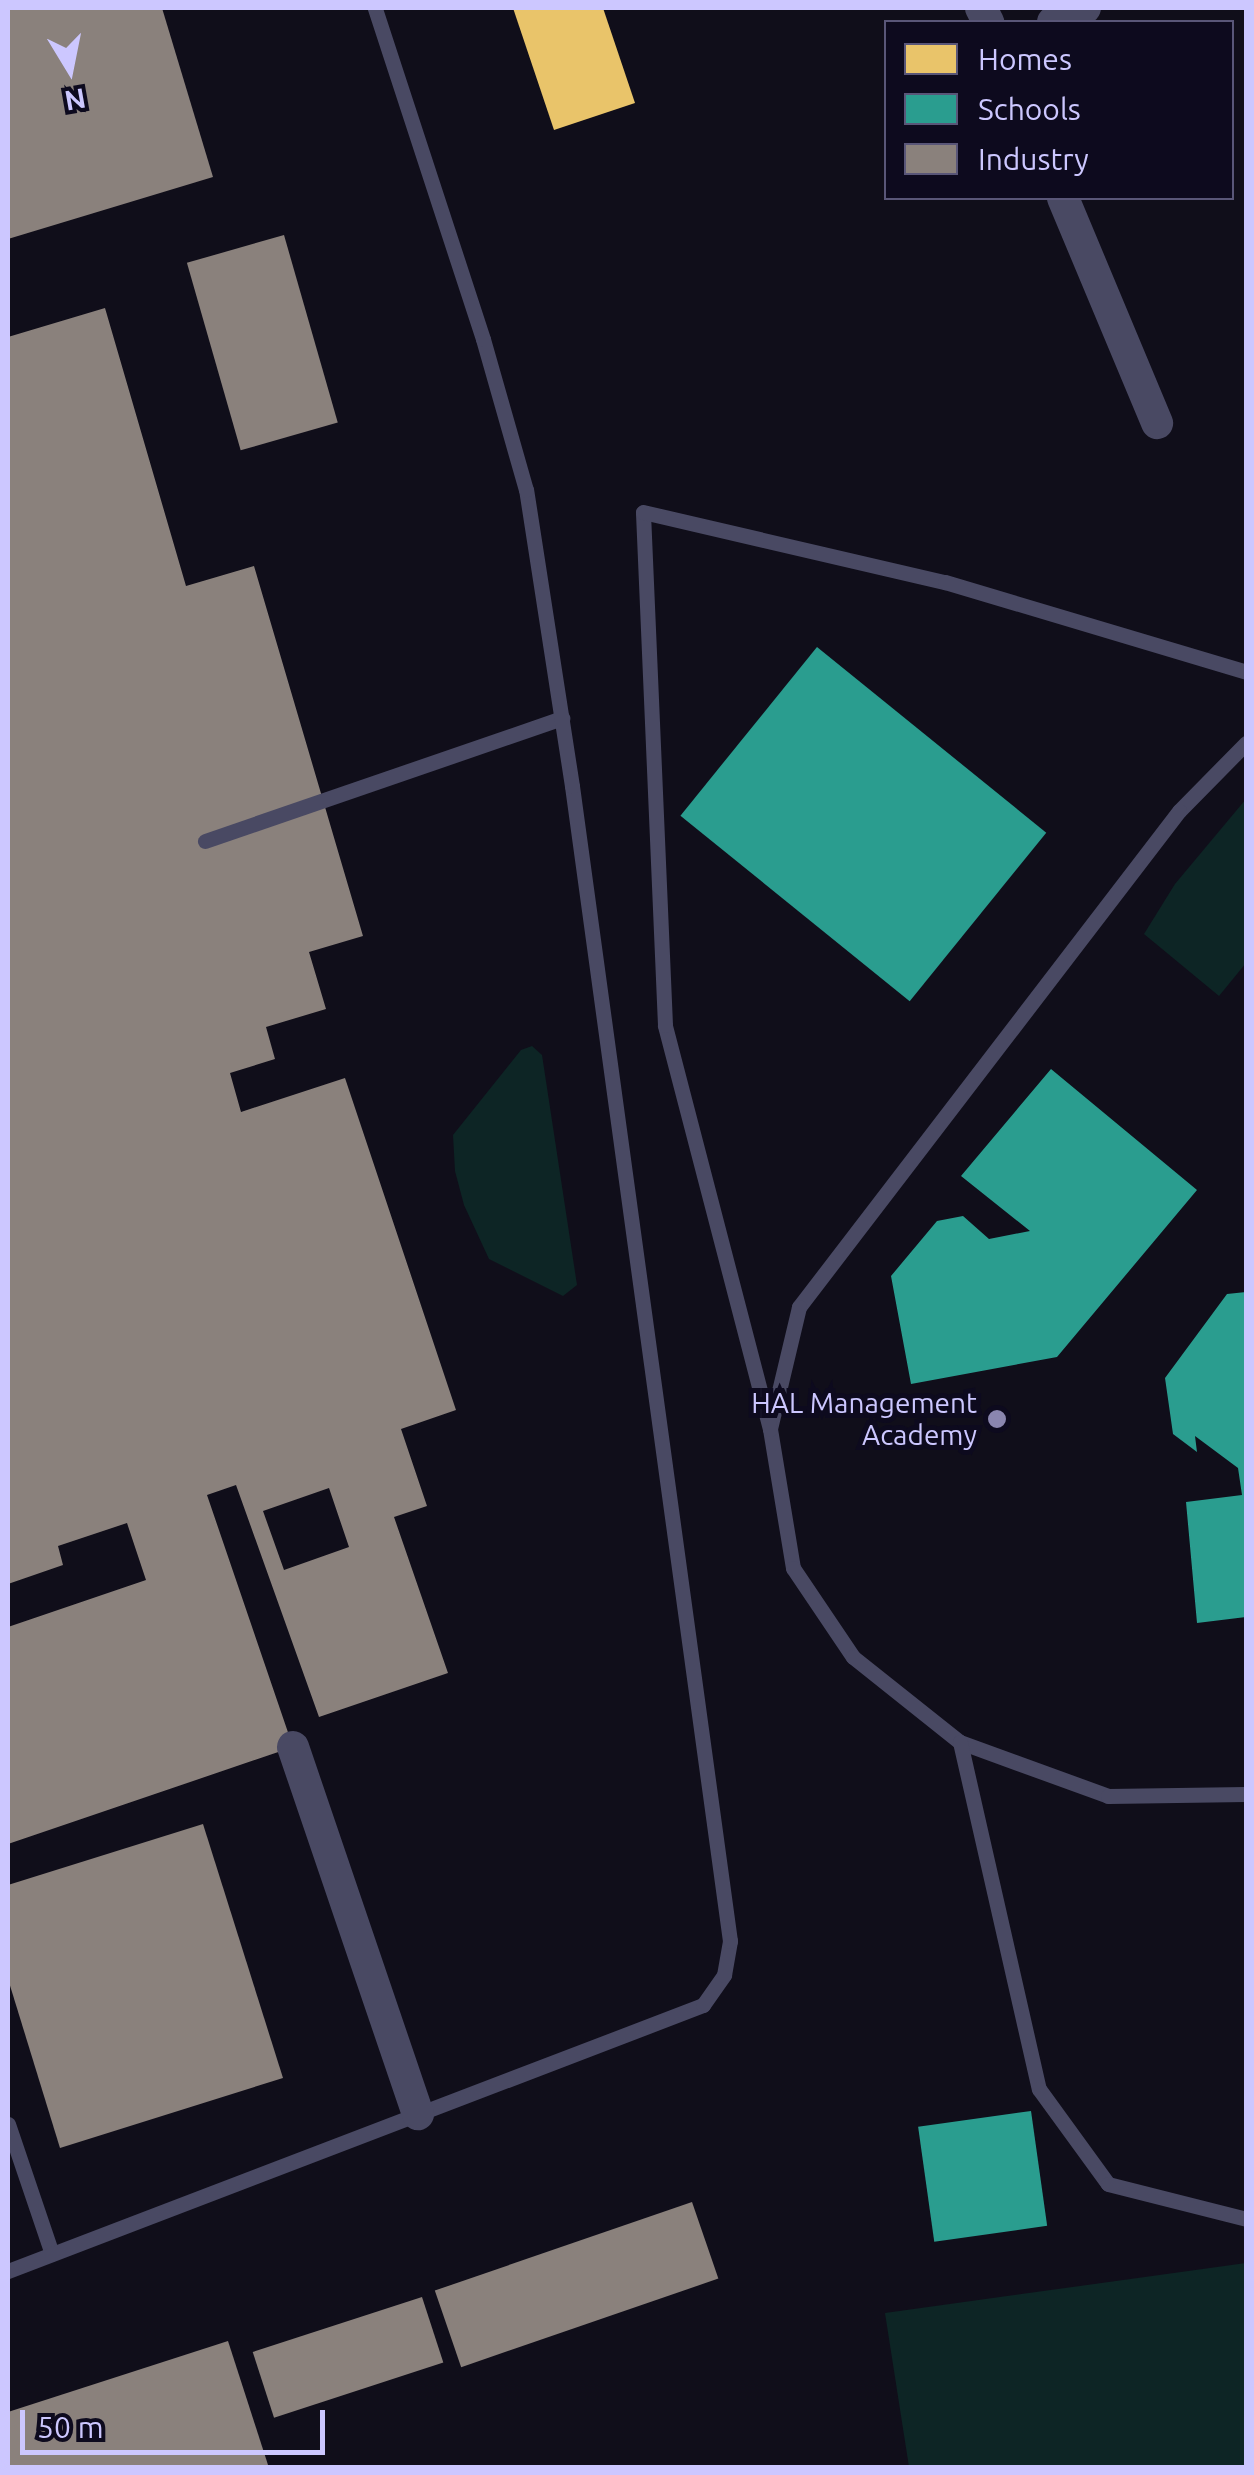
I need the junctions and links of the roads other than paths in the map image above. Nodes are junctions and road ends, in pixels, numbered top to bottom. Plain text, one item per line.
1 (375, 8) edge
2 (1086, 8) edge
3 (1058, 20) edge
4 (1064, 200) edge
5 (1157, 423) dead end
6 (1246, 672) edge
7 (562, 718) junction
8 (1246, 743) edge
9 (205, 841) dead end
10 (770, 1429) junction
11 (960, 1742) junction
12 (293, 1746) dead end
13 (1246, 1794) edge
14 (418, 2114) junction
15 (8, 2124) edge
16 (1246, 2219) edge
17 (52, 2254) junction
18 (8, 2271) edge

1 - 7 lane
2 - 3 street
4 - 5 street
6 - 10 lane
7 - 9 lane
7 - 14 lane
8 - 10 lane
10 - 11 lane
11 - 13 lane
11 - 16 lane
12 - 14 street
14 - 17 lane
15 - 17 lane
17 - 18 lane

